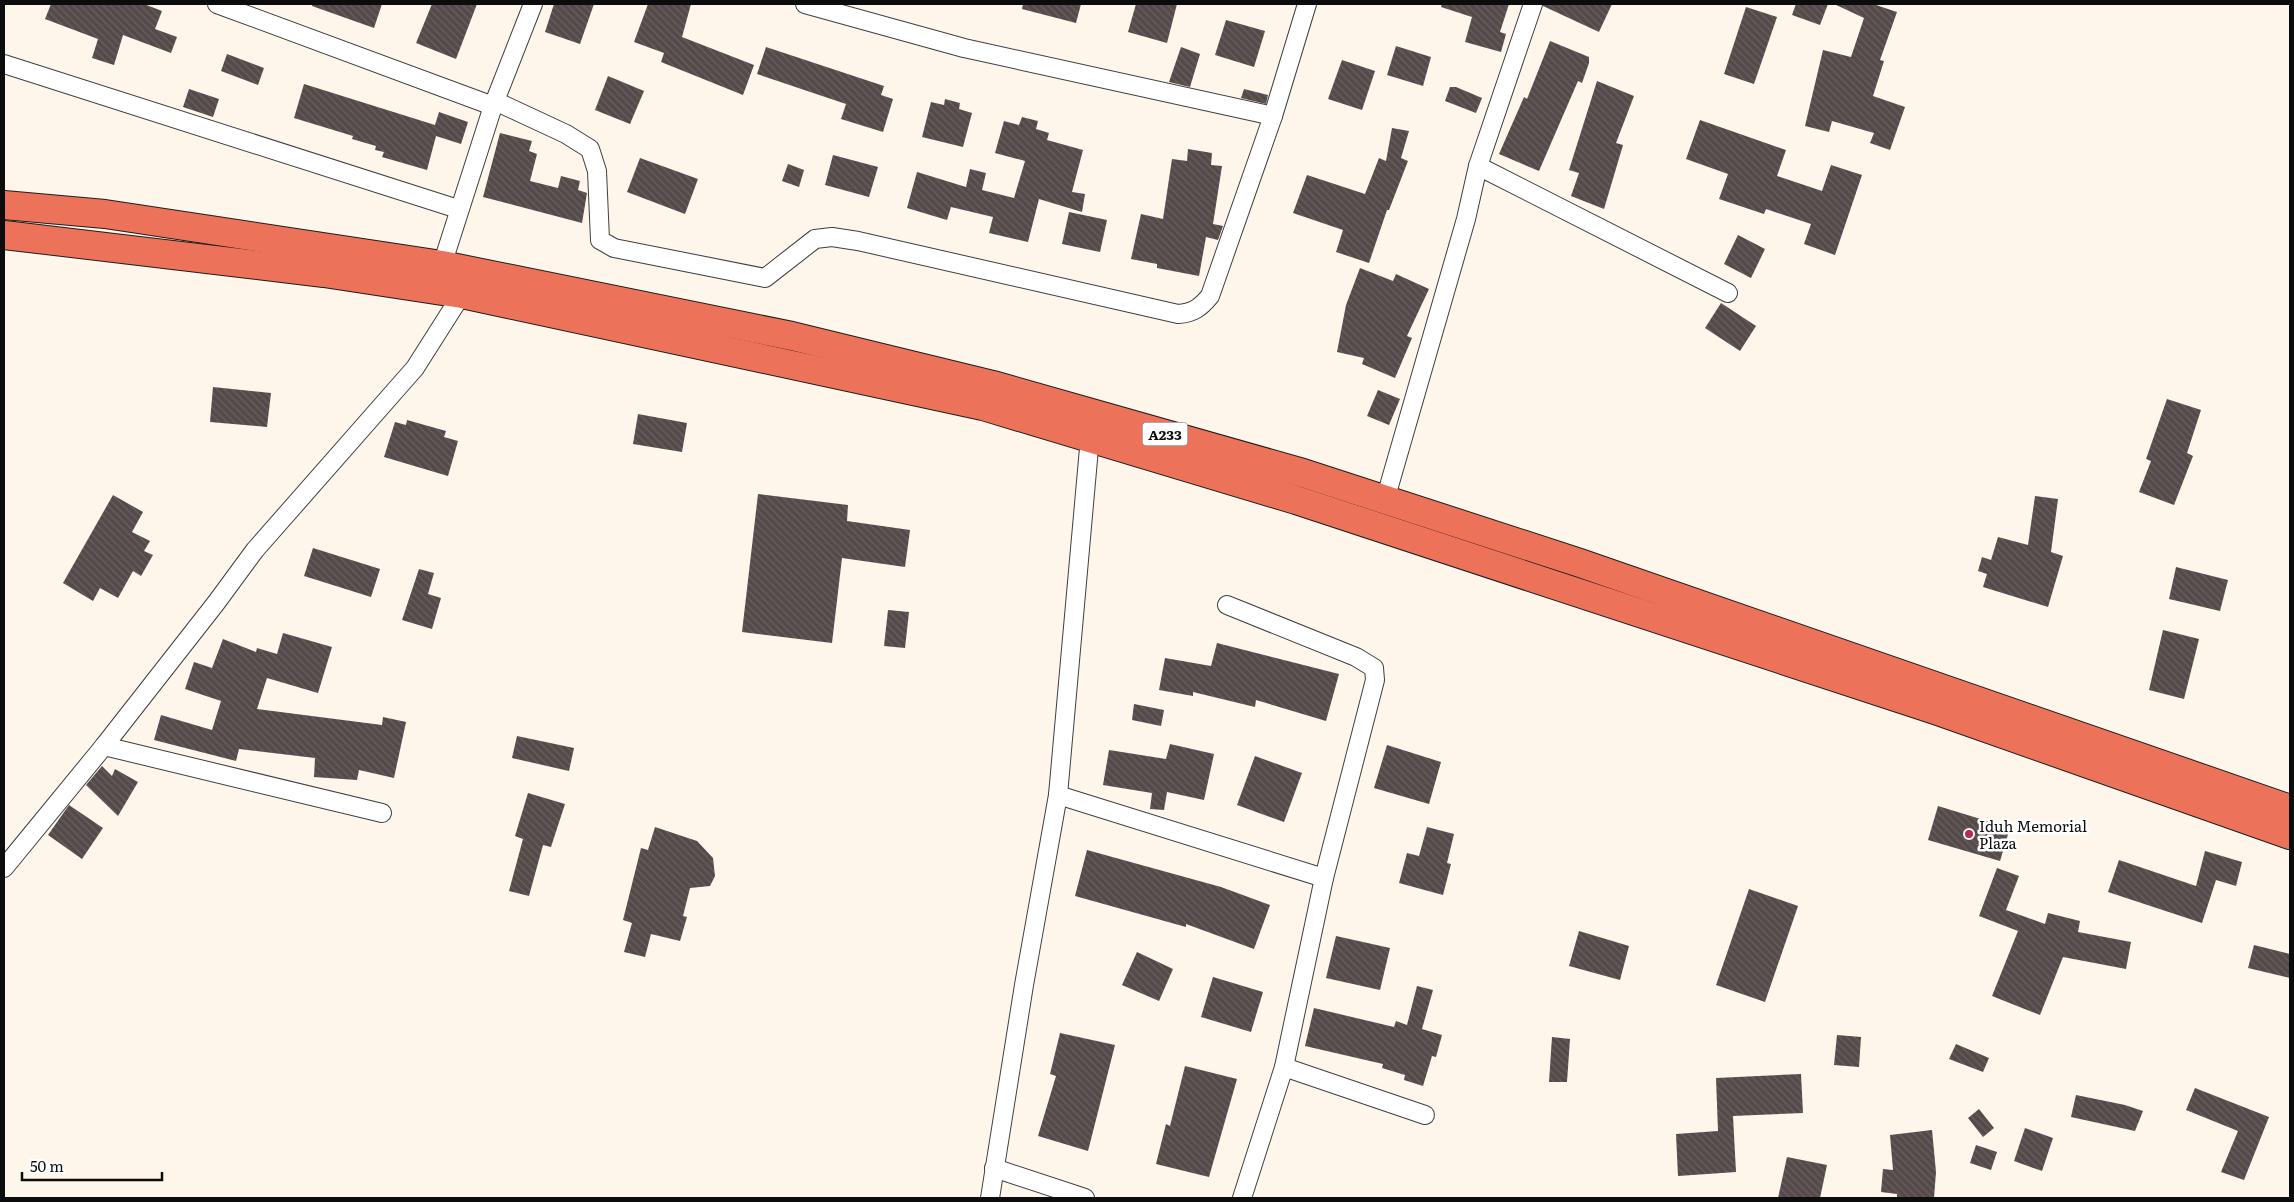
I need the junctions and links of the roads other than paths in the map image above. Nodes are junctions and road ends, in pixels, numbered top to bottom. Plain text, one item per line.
1 (217, 4) edge
2 (533, 4) edge
3 (805, 4) edge
4 (1307, 4) edge
5 (1533, 4) edge
6 (4, 64) edge
7 (494, 104) junction
8 (1272, 116) junction
9 (1478, 166) junction
10 (4, 205) edge
11 (458, 209) junction
12 (4, 234) edge
13 (442, 265) junction
14 (1728, 293) dead end
15 (462, 294) junction
16 (1090, 437) junction
17 (1385, 500) junction
18 (1227, 605) dead end
19 (2034, 732) junction
20 (104, 746) junction
21 (1058, 795) junction
22 (2290, 809) edge
23 (382, 813) dead end
24 (2290, 835) edge
25 (4, 868) edge
26 (1324, 878) junction
27 (1284, 1066) junction
28 (1425, 1115) dead end
29 (994, 1168) junction
30 (990, 1198) edge
31 (1085, 1198) edge
32 (1242, 1198) edge

1 - 7 street
2 - 7 street
3 - 8 street
4 - 8 street
5 - 9 street
6 - 11 street
7 - 8 street
7 - 11 street
9 - 14 street
9 - 17 street
10 - 13 highway, A233
11 - 13 street
12 - 15 highway, A233
13 - 17 highway, A233
15 - 16 highway, A233
15 - 20 street
16 - 19 highway, A233
16 - 21 street
17 - 19 highway, A233
18 - 26 street
19 - 22 highway, A233
19 - 24 highway, A233
20 - 23 street
20 - 25 street
21 - 26 street
21 - 29 street
26 - 27 street
27 - 28 street
27 - 32 street
29 - 30 street
29 - 31 street

